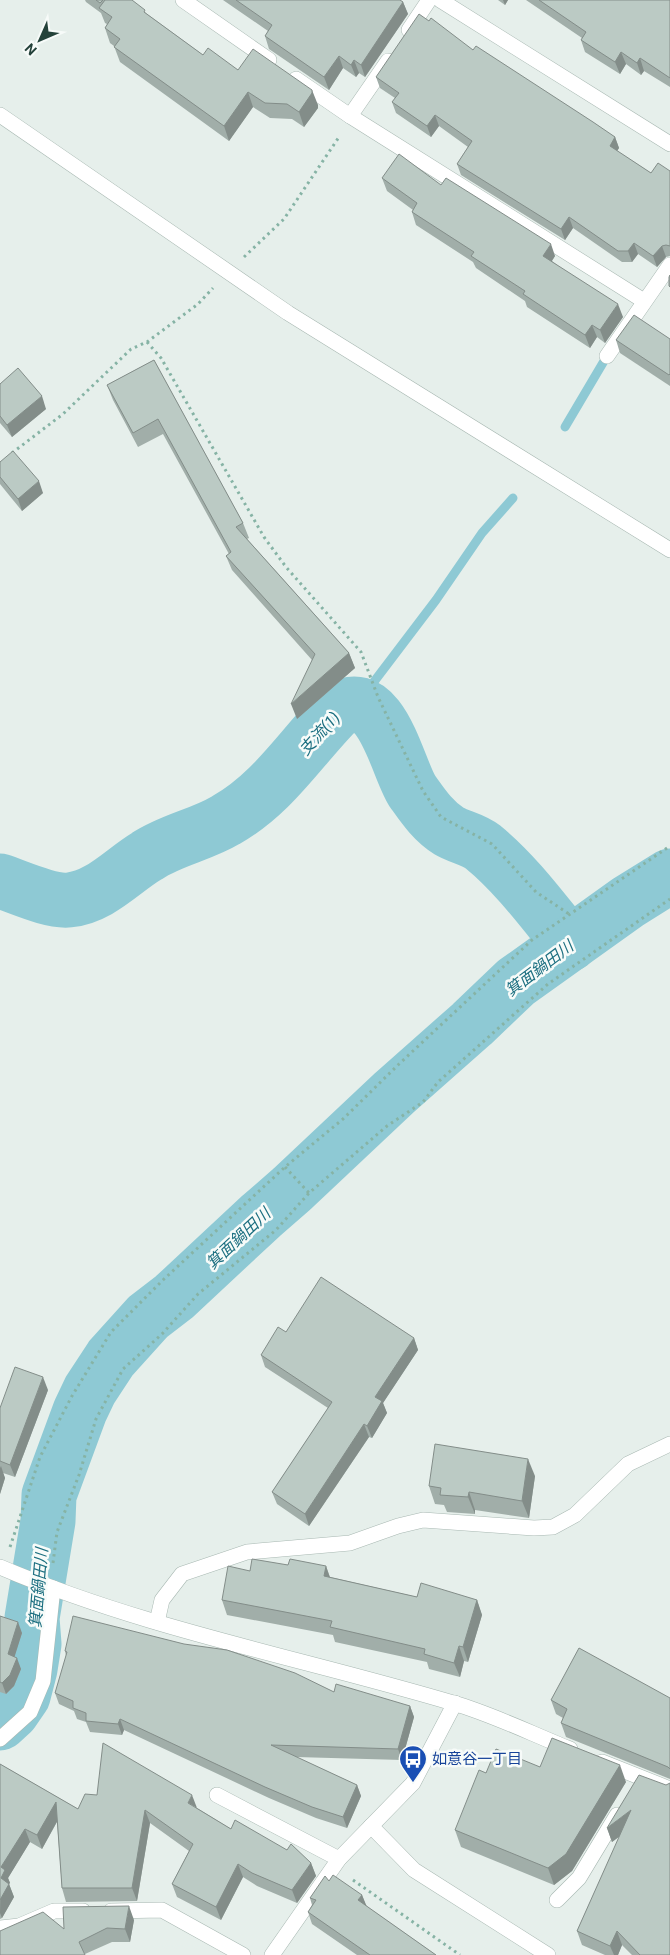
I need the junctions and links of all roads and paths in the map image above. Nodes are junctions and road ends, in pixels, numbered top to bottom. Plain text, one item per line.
1 (183, 0) edge
2 (430, 0) edge
3 (440, 0) edge
4 (0, 115) edge
5 (350, 116) junction
6 (670, 144) edge
7 (670, 265) edge
8 (228, 272) junction
9 (644, 301) junction
10 (147, 342) junction
11 (607, 356) dead end
12 (7, 457) edge
13 (670, 550) edge
14 (670, 846) edge
15 (670, 899) edge
16 (567, 915) junction
17 (286, 1168) junction
18 (308, 1192) junction
19 (670, 1444) edge
20 (1, 1568) edge
21 (49, 1586) junction
22 (158, 1622) junction
23 (455, 1703) junction
24 (0, 1739) edge
25 (640, 1777) junction
26 (670, 1789) edge
27 (217, 1795) dead end
28 (372, 1826) junction
29 (337, 1863) junction
30 (558, 1900) dead end
31 (0, 1928) edge
32 (243, 1955) edge
33 (272, 1955) edge
34 (460, 1955) edge
35 (548, 1955) edge

1 - 5 street
2 - 5 street
3 - 6 street
4 - 8 street
5 - 8 path
5 - 9 street
7 - 9 street
8 - 10 path
8 - 13 street
9 - 11 street
10 - 12 path
10 - 16 path
14 - 16 path
15 - 18 path
16 - 17 path
17 - 18 path
17 - 20 path
18 - 21 path
19 - 22 street
20 - 21 street
21 - 22 street
21 - 24 street
22 - 23 street
23 - 25 street
23 - 28 street
25 - 26 street
25 - 30 street
27 - 29 street
28 - 29 street
28 - 35 street
29 - 33 street
29 - 34 path
31 - 32 street

